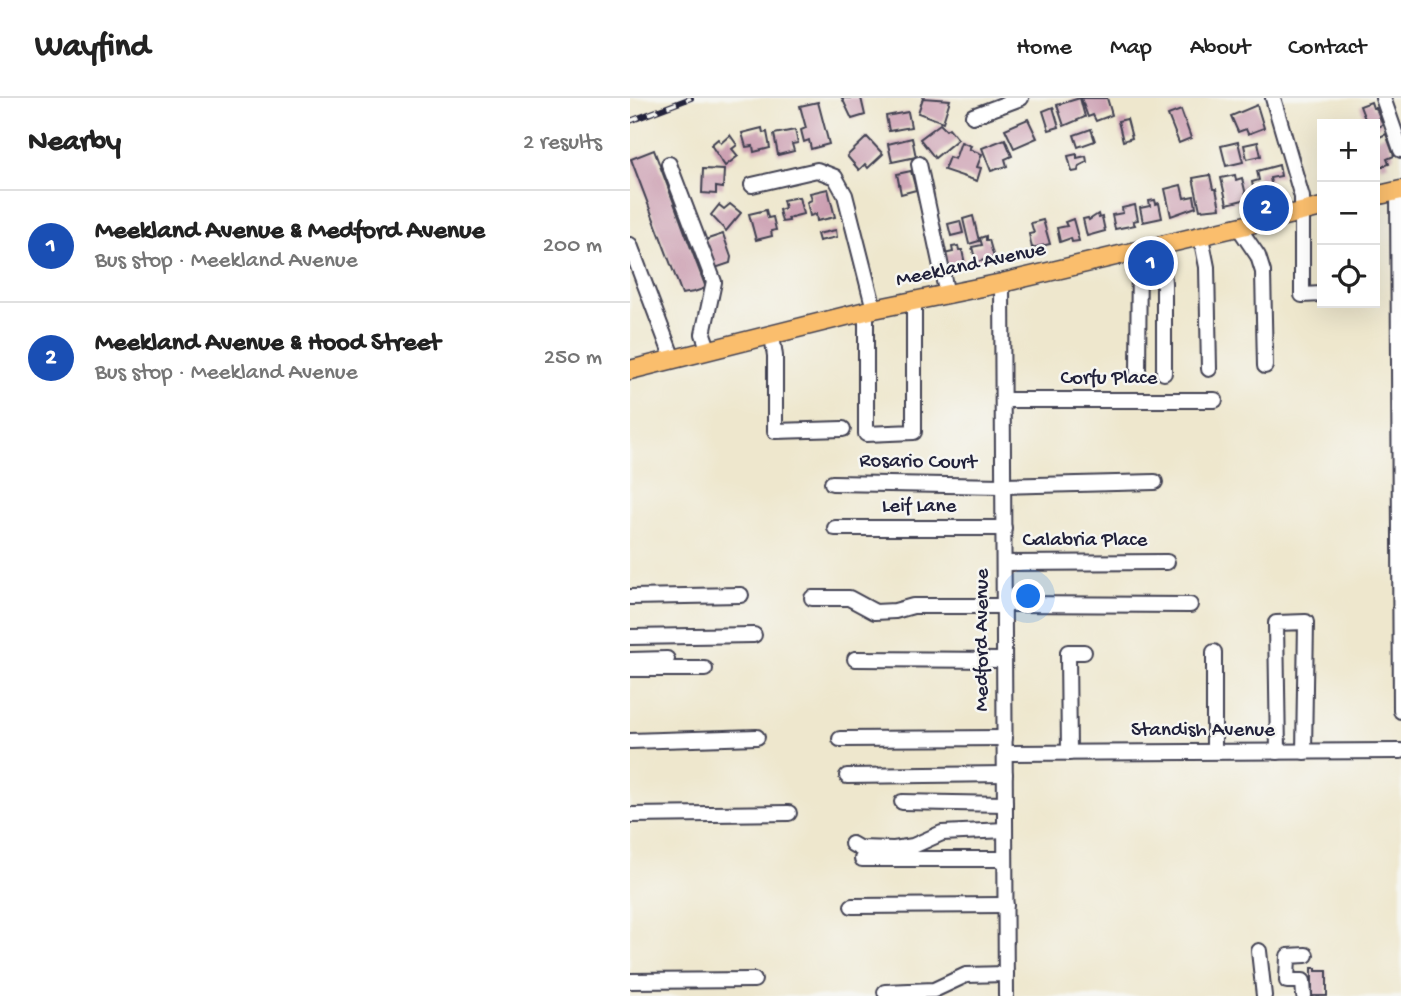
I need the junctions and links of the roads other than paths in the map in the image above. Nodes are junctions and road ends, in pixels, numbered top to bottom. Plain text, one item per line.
1 (1021, 98) edge
2 (1273, 98) edge
3 (1383, 98) edge
4 (973, 116) dead end
5 (1401, 150) edge
6 (669, 164) dead end
7 (919, 164) dead end
8 (752, 185) dead end
9 (1399, 190) edge
10 (1380, 195) edge
11 (1317, 208) edge
12 (1302, 211) junction
13 (1239, 228) junction
14 (1201, 237) junction
15 (630, 245) edge
16 (1161, 246) junction
17 (1139, 252) junction
18 (1002, 283) junction
19 (1317, 294) edge
20 (947, 295) junction
21 (915, 302) junction
22 (870, 310) junction
23 (772, 335) junction
24 (709, 351) junction
25 (673, 359) junction
26 (1265, 366) dead end
27 (1209, 369) dead end
28 (630, 370) edge
29 (1164, 373) dead end
30 (1138, 374) dead end
31 (1003, 400) junction
32 (1215, 400) dead end
33 (843, 429) dead end
34 (1400, 434) edge
35 (1154, 482) dead end
36 (832, 483) dead end
37 (1003, 486) junction
38 (835, 528) dead end
39 (1004, 528) junction
40 (1167, 562) dead end
41 (1004, 563) junction
42 (1401, 572) edge
43 (741, 596) dead end
44 (630, 597) edge
45 (812, 598) dead end
46 (1004, 605) junction
47 (1190, 605) dead end
48 (754, 635) dead end
49 (630, 637) edge
50 (1084, 652) dead end
51 (1214, 652) dead end
52 (667, 659) dead end
53 (855, 659) dead end
54 (630, 660) edge
55 (1004, 660) junction
56 (705, 668) dead end
57 (630, 669) edge
58 (1401, 711) edge
59 (757, 737) dead end
60 (840, 739) dead end
61 (630, 741) edge
62 (1005, 746) junction
63 (1214, 751) junction
64 (1278, 751) junction
65 (1401, 751) edge
66 (1069, 752) junction
67 (1304, 752) junction
68 (1005, 774) junction
69 (847, 776) dead end
70 (902, 802) dead end
71 (1005, 804) junction
72 (789, 813) dead end
73 (630, 815) edge
74 (1005, 830) junction
75 (852, 844) dead end
76 (862, 859) dead end
77 (1005, 859) junction
78 (1006, 905) junction
79 (852, 906) dead end
80 (1259, 951) dead end
81 (1306, 955) dead end
82 (1006, 974) junction
83 (754, 979) dead end
84 (630, 981) edge
85 (885, 992) dead end
86 (1006, 996) edge
87 (1264, 996) edge
88 (1304, 996) edge

1 - 4 street
2 - 12 street
3 - 5 street
6 - 24 street
7 - 20 street
8 - 22 street
9 - 10 main road
9 - 34 street
11 - 12 main road, Meekland Avenue
12 - 13 main road, Meekland Avenue
12 - 19 street
13 - 14 main road, Meekland Avenue
13 - 26 street
14 - 16 main road, Meekland Avenue
14 - 27 street
15 - 25 street
16 - 17 main road, Meekland Avenue
16 - 29 street
17 - 18 main road, Meekland Avenue
17 - 30 street
18 - 20 main road, Meekland Avenue
18 - 31 street, Medford Avenue
20 - 21 main road, Meekland Avenue
21 - 22 main road, Meekland Avenue
21 - 22 street
22 - 23 main road, Meekland Avenue
23 - 24 main road, Meekland Avenue
23 - 33 street
24 - 25 main road, Meekland Avenue
25 - 28 main road, Meekland Avenue
31 - 32 street, Corfu Place
31 - 37 street, Medford Avenue
34 - 42 street
35 - 37 street, Rosario Court
36 - 37 street, Rosario Court
37 - 39 street, Medford Avenue
38 - 39 street, Leif Lane
39 - 41 street, Medford Avenue
40 - 41 street, Calabria Place
41 - 46 street, Medford Avenue
42 - 58 street
43 - 44 street
45 - 46 street
46 - 47 street
46 - 55 street, Medford Avenue
48 - 49 street
50 - 66 street
51 - 63 street
52 - 54 street
53 - 55 street
55 - 62 street, Medford Avenue
56 - 57 street
59 - 61 street
60 - 62 street, Standish Avenue
62 - 66 street, Standish Avenue
62 - 68 street, Medford Avenue
63 - 64 street, Standish Avenue
63 - 66 street, Standish Avenue
64 - 67 street, Standish Avenue
64 - 67 street
65 - 67 street, Standish Avenue
68 - 69 street
68 - 71 street, Medford Avenue
70 - 71 street
71 - 74 street, Medford Avenue
72 - 73 street
74 - 75 street
74 - 77 street, Medford Avenue
76 - 77 street
77 - 78 street, Medford Avenue
78 - 79 street
78 - 82 street, Medford Avenue
80 - 87 street
81 - 88 street
82 - 85 street
82 - 86 street, Medford Avenue
83 - 84 street

